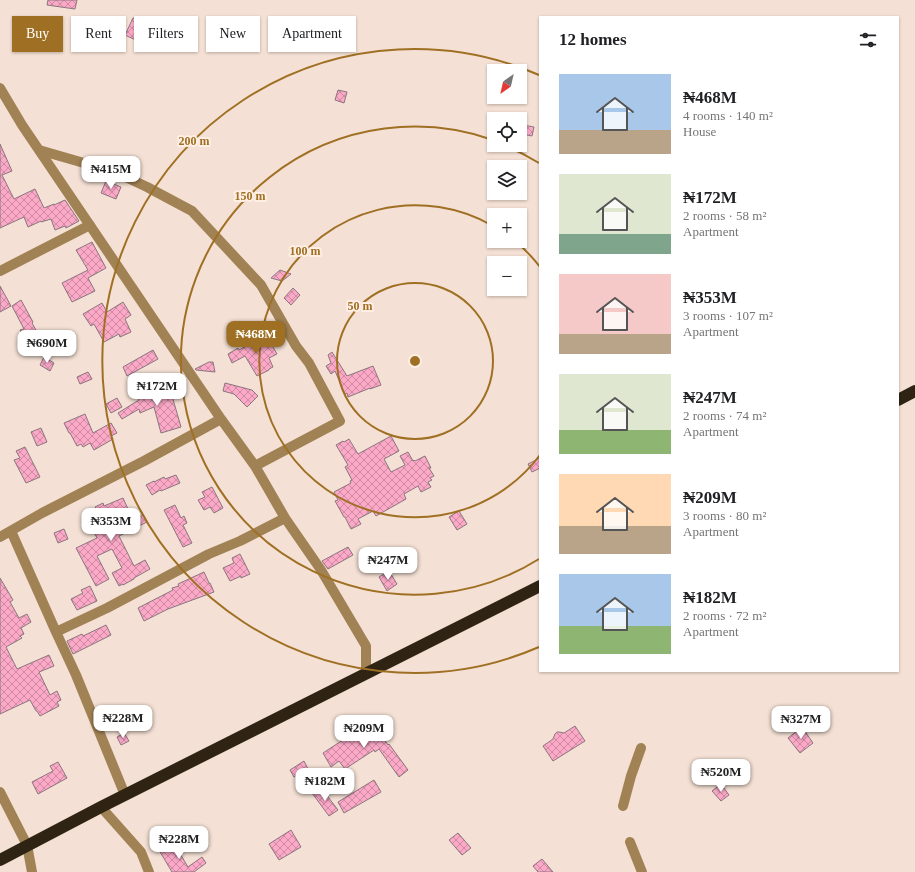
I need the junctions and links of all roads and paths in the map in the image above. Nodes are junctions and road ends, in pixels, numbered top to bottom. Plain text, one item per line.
1 (0, 88) edge
2 (39, 150) junction
3 (90, 225) junction
4 (0, 271) edge
5 (915, 391) edge
6 (899, 399) edge
7 (221, 419) junction
8 (255, 466) junction
9 (285, 518) junction
10 (11, 531) junction
11 (0, 538) edge
12 (539, 587) edge
13 (56, 632) junction
14 (366, 674) junction
15 (641, 748) dead end
16 (0, 792) edge
17 (125, 795) junction
18 (623, 806) dead end
19 (101, 807) junction
20 (630, 842) dead end
21 (27, 845) junction
22 (0, 860) edge
23 (32, 872) edge
24 (149, 872) edge
25 (642, 872) edge

1 - 2 street
2 - 3 street
2 - 8 street
3 - 4 street
3 - 7 street
5 - 6 highway
7 - 8 street
7 - 10 street
8 - 9 street
9 - 13 street
9 - 14 street
10 - 11 street
10 - 13 street
12 - 14 highway
13 - 17 street
14 - 17 highway
15 - 18 street
16 - 21 street
17 - 19 highway
19 - 21 highway
19 - 24 street
20 - 25 street
21 - 22 highway
21 - 23 street

